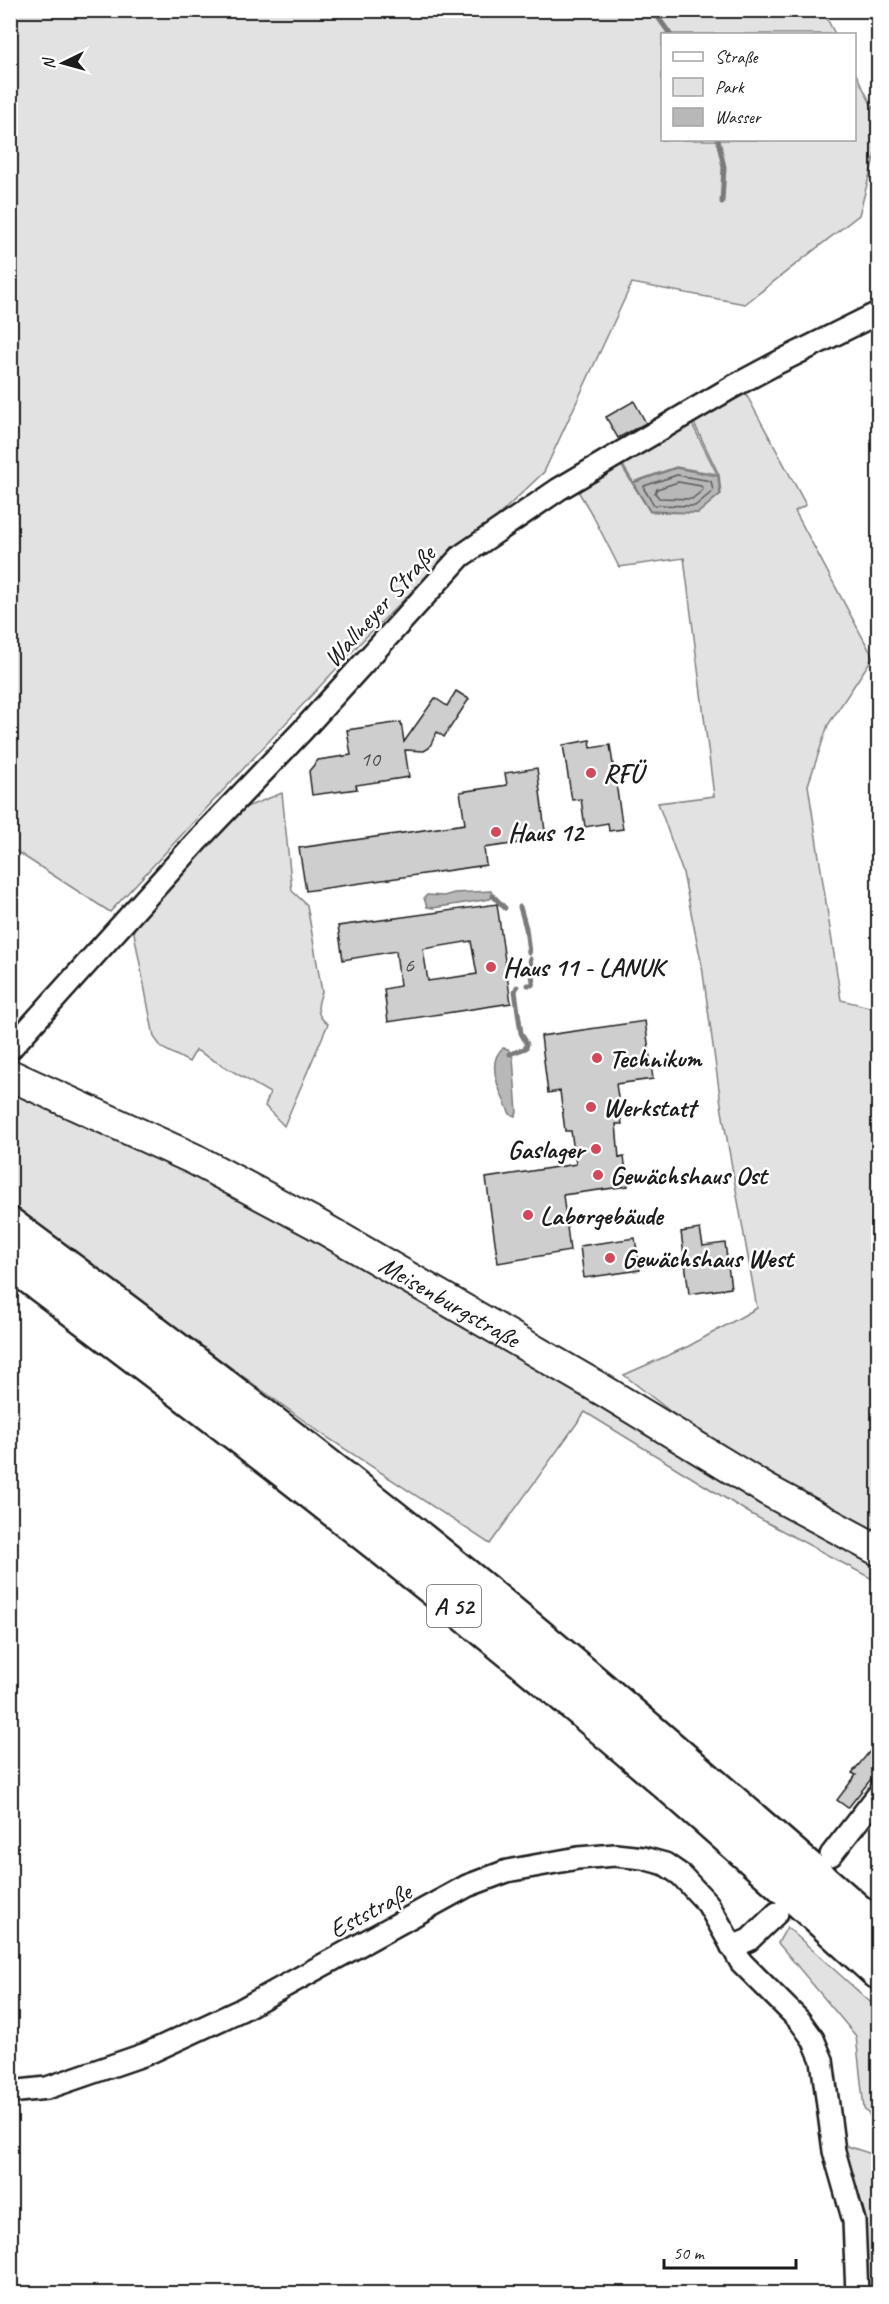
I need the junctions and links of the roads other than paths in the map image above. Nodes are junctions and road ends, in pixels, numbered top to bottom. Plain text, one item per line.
1 (879, 313) edge
2 (10, 1049) edge
3 (10, 1076) edge
4 (10, 1225) edge
5 (10, 1262) edge
6 (879, 1550) edge
7 (879, 1795) edge
8 (831, 1855) dead end
9 (777, 1913) dead end
10 (879, 1929) edge
11 (732, 1947) junction
12 (879, 1972) edge
13 (10, 2092) edge
14 (857, 2294) edge

1 - 2 street, Wallneyer Straße
3 - 6 main road, Meisenburgstraße
4 - 10 highway, A 52
5 - 12 highway, A 52
7 - 8 street
9 - 11 street
11 - 13 street, Eststraße
11 - 14 street, Eststraße

